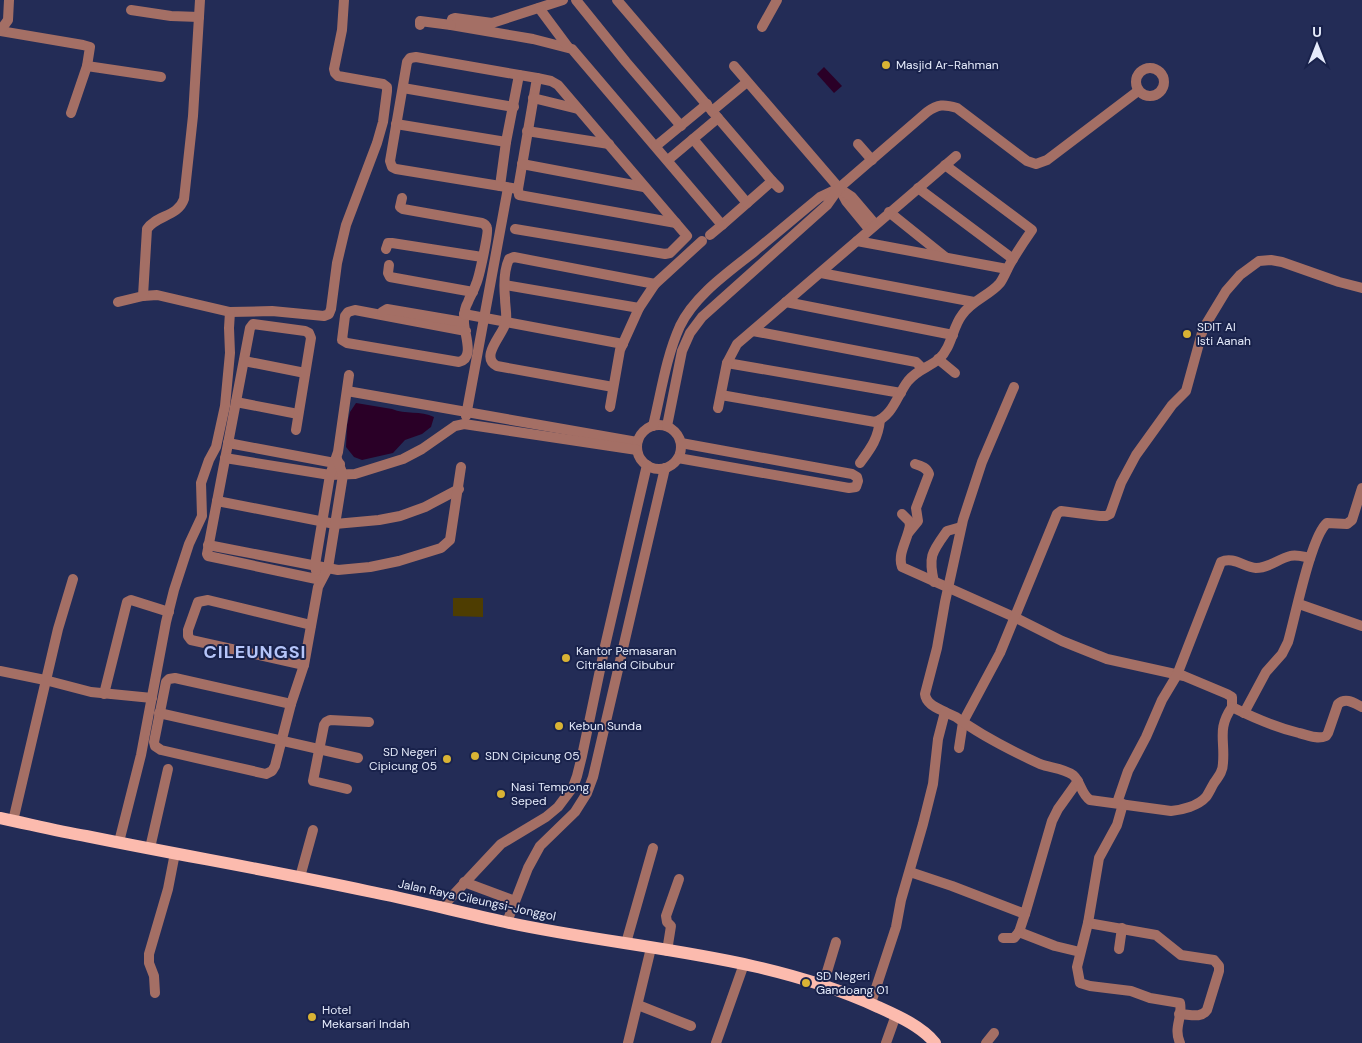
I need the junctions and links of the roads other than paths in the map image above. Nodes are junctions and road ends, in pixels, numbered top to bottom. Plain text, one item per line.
1 (9, 0) edge
2 (200, 0) edge
3 (344, 0) edge
4 (563, 0) edge
5 (576, 0) edge
6 (617, 0) edge
7 (777, 0) edge
8 (539, 8) junction
9 (131, 10) dead end
10 (199, 17) junction
11 (420, 25) dead end
12 (491, 27) junction
13 (762, 28) dead end
14 (0, 31) edge
15 (568, 47) junction
16 (87, 66) junction
17 (734, 66) dead end
18 (519, 75) junction
19 (161, 77) dead end
20 (536, 78) junction
21 (748, 82) junction
22 (403, 88) junction
23 (1138, 91) dead end
24 (533, 98) junction
25 (514, 106) junction
26 (578, 109) junction
27 (712, 111) junction
28 (70, 113) dead end
29 (396, 124) junction
30 (681, 126) junction
31 (527, 132) junction
32 (693, 139) junction
33 (506, 142) junction
34 (610, 144) junction
35 (858, 144) dead end
36 (656, 146) junction
37 (956, 156) dead end
38 (668, 160) junction
39 (872, 160) junction
40 (522, 164) junction
41 (945, 165) junction
42 (509, 187) junction
43 (644, 187) junction
44 (839, 188) junction
45 (918, 188) junction
46 (402, 198) dead end
47 (747, 203) junction
48 (889, 212) junction
49 (676, 223) junction
50 (722, 224) junction
51 (872, 227) junction
52 (515, 229) dead end
53 (857, 241) junction
54 (386, 249) dead end
55 (482, 257) junction
56 (946, 258) junction
57 (1012, 259) junction
58 (389, 265) dead end
59 (1007, 269) junction
60 (820, 273) junction
61 (655, 284) junction
62 (505, 285) junction
63 (1362, 288) edge
64 (473, 292) junction
65 (142, 296) junction
66 (118, 302) dead end
67 (786, 302) junction
68 (974, 302) junction
69 (639, 308) junction
70 (230, 312) junction
71 (484, 318) junction
72 (506, 321) junction
73 (464, 322) junction
74 (753, 331) junction
75 (953, 335) junction
76 (623, 344) junction
77 (938, 359) junction
78 (244, 361) junction
79 (727, 363) junction
80 (922, 368) junction
81 (305, 373) junction
82 (955, 373) dead end
83 (349, 375) dead end
84 (613, 387) junction
85 (1014, 387) dead end
86 (347, 391) junction
87 (901, 393) junction
88 (721, 395) junction
89 (236, 402) junction
90 (610, 407) dead end
91 (718, 408) dead end
92 (467, 411) junction
93 (298, 414) junction
94 (880, 420) junction
95 (464, 424) junction
96 (653, 426) junction
97 (667, 426) junction
98 (296, 430) dead end
99 (602, 440) junction
100 (228, 443) junction
101 (681, 443) junction
102 (637, 446) junction
103 (225, 458) junction
104 (678, 458) junction
105 (337, 462) junction
106 (860, 463) dead end
107 (916, 464) dead end
108 (647, 465) junction
109 (461, 467) dead end
110 (665, 468) junction
111 (330, 475) junction
112 (343, 475) junction
113 (1362, 488) edge
114 (459, 489) junction
115 (217, 501) junction
116 (902, 514) dead end
117 (323, 522) junction
118 (335, 524) junction
119 (962, 526) junction
120 (909, 532) junction
121 (208, 545) junction
122 (1310, 558) junction
123 (315, 565) junction
124 (328, 568) junction
125 (73, 579) dead end
126 (319, 582) junction
127 (934, 582) junction
128 (948, 589) junction
129 (1298, 604) junction
130 (169, 612) junction
131 (1014, 617) junction
132 (311, 625) junction
133 (610, 625) junction
134 (1362, 626) edge
135 (627, 630) junction
136 (304, 665) junction
137 (0, 671) edge
138 (1177, 675) junction
139 (45, 680) junction
140 (598, 685) junction
141 (614, 688) junction
142 (104, 694) junction
143 (152, 698) junction
144 (291, 704) junction
145 (1232, 707) junction
146 (1362, 707) edge
147 (945, 712) junction
148 (159, 713) junction
149 (1244, 713) junction
150 (369, 722) dead end
151 (963, 722) junction
152 (281, 740) junction
153 (960, 748) dead end
154 (319, 750) junction
155 (358, 758) dead end
156 (168, 769) dead end
157 (1078, 781) junction
158 (347, 789) dead end
159 (1120, 803) junction
160 (6, 820) edge
161 (313, 830) dead end
162 (119, 842) junction
163 (150, 848) junction
164 (653, 848) dead end
165 (175, 853) junction
166 (910, 872) junction
167 (300, 877) junction
168 (679, 879) dead end
169 (464, 882) junction
170 (514, 901) junction
171 (442, 907) junction
172 (1024, 914) junction
173 (507, 922) junction
174 (1088, 923) junction
175 (1122, 928) junction
176 (1019, 932) junction
177 (1002, 938) dead end
178 (836, 942) dead end
179 (626, 944) junction
180 (650, 948) junction
181 (1119, 949) dead end
182 (667, 951) junction
183 (1080, 952) junction
184 (744, 964) junction
185 (824, 985) junction
186 (155, 993) dead end
187 (871, 1003) junction
188 (638, 1005) junction
189 (1180, 1014) junction
190 (896, 1015) junction
191 (692, 1026) dead end
192 (994, 1033) dead end
193 (628, 1043) edge
194 (716, 1043) edge
195 (886, 1043) edge
196 (935, 1043) edge
197 (986, 1043) edge
198 (1180, 1043) edge

1 - 14 street
2 - 10 street
3 - 70 street
4 - 8 street
5 - 30 street
6 - 27 street
7 - 13 street
8 - 12 street
8 - 15 street
9 - 10 street
10 - 65 street
11 - 12 street
12 - 15 street
14 - 16 street
15 - 36 street
16 - 19 street
16 - 28 street
17 - 21 street
18 - 20 street
18 - 22 street
18 - 25 street
20 - 24 street
20 - 26 street
21 - 27 street
21 - 44 street
22 - 25 street
22 - 29 street
23 - 39 street
24 - 26 street
24 - 31 street
25 - 33 street
26 - 34 street
27 - 30 street
27 - 32 street
27 - 47 street
29 - 33 street
29 - 42 street
30 - 36 street
31 - 34 street
31 - 40 street
32 - 38 street
32 - 47 street
33 - 42 street
34 - 43 street
35 - 39 street
36 - 38 street
37 - 41 street
38 - 50 street
39 - 44 street
40 - 42 street
40 - 43 street
41 - 45 street
41 - 57 street
42 - 49 street
42 - 71 street
43 - 49 street
44 - 51 street
44 - 96 street
44 - 97 street
45 - 48 street
45 - 57 street
46 - 55 street
47 - 50 street
48 - 51 street
48 - 56 street
49 - 52 street
50 - 61 street
51 - 53 street
53 - 56 street
53 - 60 street
54 - 55 street
55 - 64 street
56 - 59 street
57 - 59 street
58 - 64 street
59 - 68 street
60 - 67 street
60 - 68 street
61 - 62 street
61 - 69 street
62 - 69 street
62 - 72 street
63 - 131 street
64 - 73 street
65 - 66 street
65 - 70 street
67 - 74 street
67 - 75 street
68 - 75 street
69 - 76 street
70 - 130 street
71 - 72 street
71 - 73 street
71 - 92 street
72 - 76 street
72 - 84 street
73 - 73 street
74 - 79 street
74 - 80 street
75 - 77 street
76 - 84 street
77 - 80 street
77 - 82 street
78 - 81 street
78 - 81 street
78 - 89 street
79 - 87 street
79 - 88 street
80 - 87 street
81 - 93 street
83 - 86 street
84 - 90 street
85 - 119 street
86 - 92 street
86 - 105 street
87 - 94 street
88 - 91 street
88 - 94 street
89 - 93 street
89 - 100 street
92 - 95 street
92 - 99 street
93 - 98 street
94 - 106 street
95 - 99 street
95 - 112 street
96 - 97 street
96 - 102 street
97 - 101 street
99 - 102 street
100 - 103 street
100 - 105 street
101 - 104 street
101 - 104 street
102 - 108 street
103 - 111 street
103 - 115 street
104 - 110 street
105 - 111 street
105 - 112 street
107 - 120 street
108 - 110 street
108 - 133 street
109 - 114 street
110 - 135 street
111 - 112 street
111 - 117 street
112 - 118 street
113 - 122 street
114 - 118 street
114 - 124 street
115 - 117 street
115 - 121 street
116 - 120 street
117 - 118 street
117 - 123 street
118 - 124 street
119 - 127 street
119 - 128 street
120 - 127 street
121 - 123 street
121 - 126 street
122 - 129 street
122 - 138 street
123 - 124 street
123 - 126 street
124 - 126 street
125 - 139 street
126 - 132 street
127 - 128 street
128 - 131 street
128 - 147 street
129 - 134 street
129 - 149 street
130 - 142 street
130 - 143 street
131 - 138 street
131 - 151 street
132 - 136 street
132 - 136 street
133 - 135 street
133 - 140 street
135 - 141 street
136 - 144 street
137 - 139 street
138 - 145 street
138 - 159 street
139 - 142 street
139 - 160 street
140 - 141 street
140 - 169 street
141 - 170 street
142 - 143 street
143 - 162 street
144 - 148 street
144 - 152 street
145 - 149 street
145 - 159 street
146 - 149 street
147 - 151 street
147 - 166 street
148 - 152 street
148 - 152 street
150 - 154 street
151 - 153 street
151 - 157 street
152 - 154 street
154 - 155 street
154 - 158 street
156 - 163 street
157 - 159 street
157 - 172 street
159 - 174 street
160 - 162 main road, Jalan Raya Cileungsi-Jonggol
161 - 167 street
162 - 163 main road, Jalan Raya Cileungsi-Jonggol
163 - 165 main road, Jalan Raya Cileungsi-Jonggol
164 - 179 street
165 - 167 main road, Jalan Raya Cileungsi-Jonggol
165 - 186 street
166 - 172 street
166 - 187 street
167 - 171 main road, Jalan Raya Cileungsi-Jonggol
168 - 182 street
169 - 170 street
169 - 171 street
170 - 173 street
171 - 173 main road, Jalan Raya Cileungsi-Jonggol
172 - 176 street
173 - 179 main road, Jalan Raya Cileungsi-Jonggol
174 - 175 street
174 - 183 street
175 - 181 street
175 - 189 street
176 - 177 street
176 - 183 street
178 - 185 street
179 - 180 main road, Jalan Raya Cileungsi-Jonggol
180 - 182 main road, Jalan Raya Cileungsi-Jonggol
180 - 188 street
182 - 184 main road, Jalan Raya Cileungsi-Jonggol
183 - 189 street
184 - 185 main road, Jalan Raya Cileungsi-Jonggol
184 - 194 street
185 - 187 main road, Jalan Raya Cileungsi-Jonggol
187 - 190 main road, Jalan Raya Cileungsi-Jonggol
188 - 191 street
188 - 193 street
189 - 198 street
190 - 195 street
190 - 196 main road, Jalan Raya Cileungsi-Jonggol
192 - 197 street

